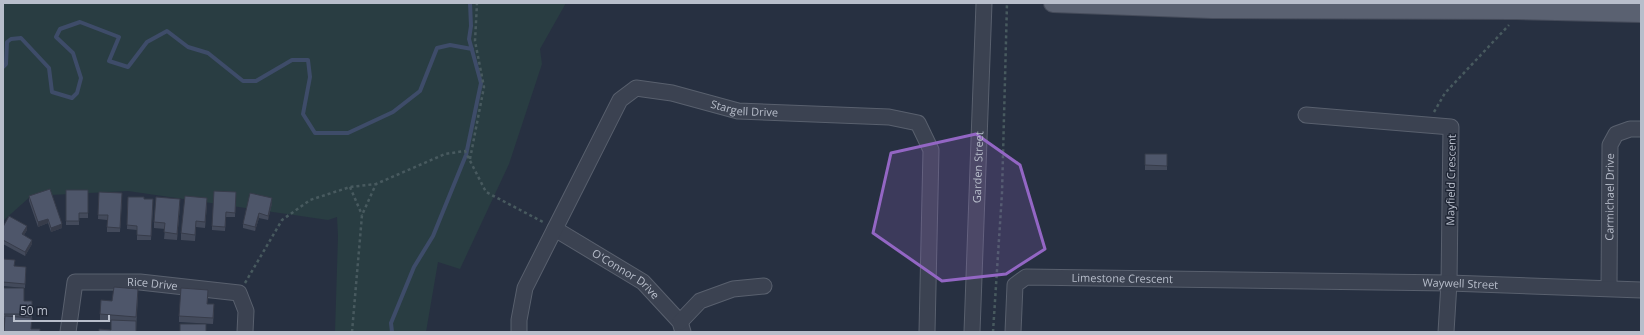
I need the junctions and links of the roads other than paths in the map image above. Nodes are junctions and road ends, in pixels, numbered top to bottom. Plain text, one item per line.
1 (984, 3) edge
2 (1053, 3) edge
3 (1641, 13) edge
4 (1306, 115) dead end
5 (1641, 129) edge
6 (555, 229) junction
7 (1279, 281) joint
8 (1449, 283) junction
9 (764, 286) dead end
10 (1609, 288) junction
11 (1641, 290) edge
12 (682, 327) edge
13 (68, 332) edge
14 (245, 332) edge
15 (519, 332) edge
16 (927, 332) edge
17 (972, 332) edge
18 (1013, 332) edge
19 (1446, 332) edge

1 - 17 street, Garden Street
2 - 3 main road
4 - 8 street, Mayfield Crescent
5 - 10 street, Carmichael Drive
6 - 12 street, O'Connor Drive
6 - 15 street, Stargell Drive
6 - 16 street, Stargell Drive
7 - 8 street, Waywell Street
7 - 18 street, Limestone Crescent
8 - 10 street, Waywell Street
8 - 19 street
9 - 12 street
10 - 11 street, Waywell Street
13 - 14 street, Rice Drive

